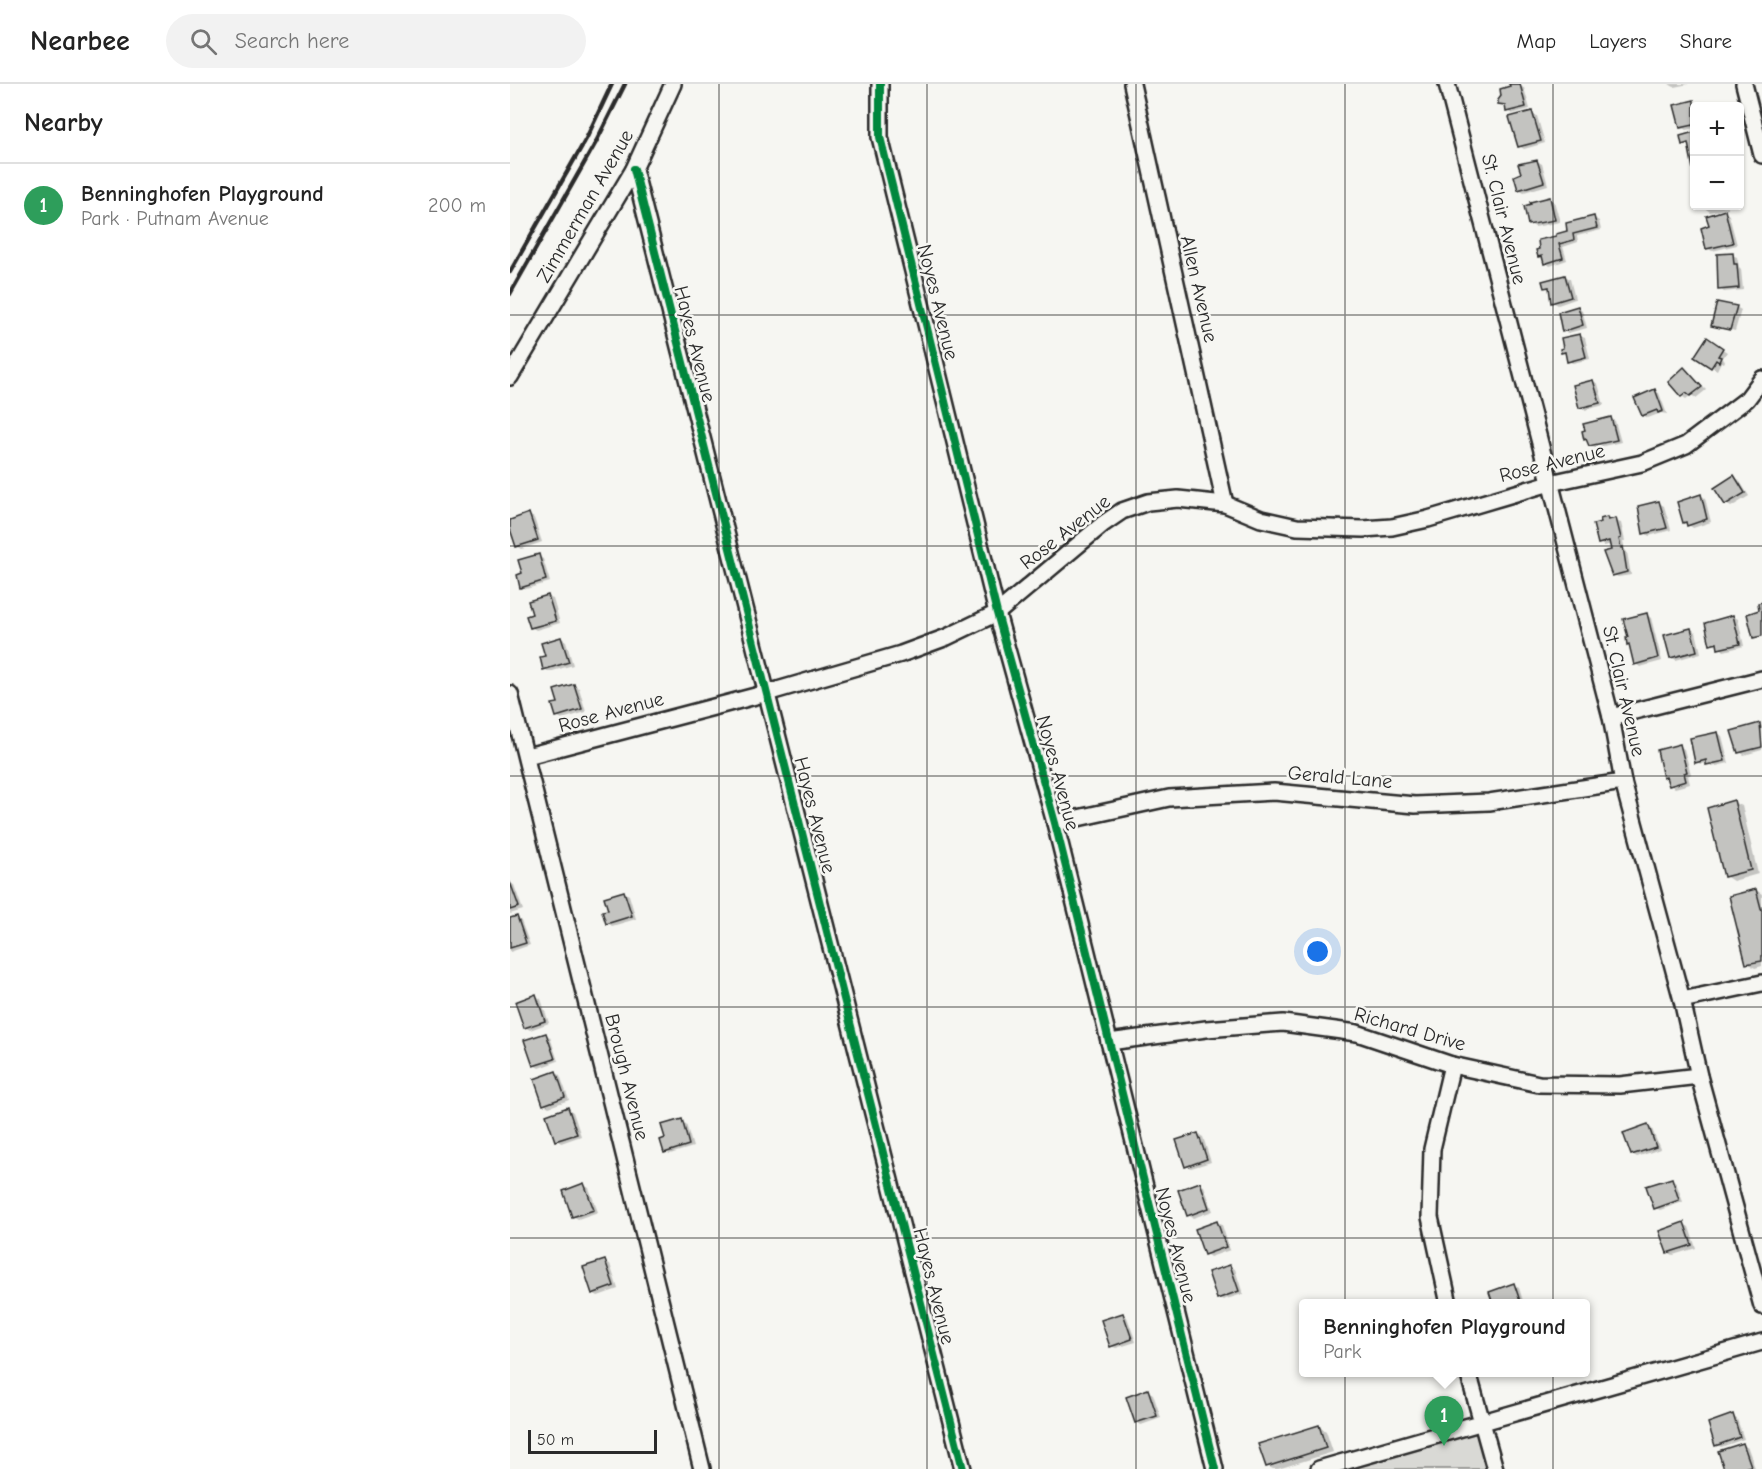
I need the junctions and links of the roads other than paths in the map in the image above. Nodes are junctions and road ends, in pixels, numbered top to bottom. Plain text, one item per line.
1 (673, 84) edge
2 (880, 84) edge
3 (1132, 84) edge
4 (1447, 84) edge
5 (1744, 84) edge
6 (1762, 155) edge
7 (634, 169) junction
8 (510, 377) edge
9 (1762, 379) edge
10 (1550, 483) junction
11 (1225, 504) junction
12 (997, 613) junction
13 (1762, 679) edge
14 (768, 693) junction
15 (510, 694) edge
16 (1611, 717) junction
17 (527, 756) junction
18 (1623, 782) junction
19 (1055, 823) junction
20 (1762, 983) edge
21 (1682, 1000) junction
22 (1109, 1042) junction
23 (1452, 1065) junction
24 (1699, 1076) junction
25 (1448, 1299) edge
26 (1762, 1306) edge
27 (1762, 1342) edge
28 (1469, 1377) edge
29 (1481, 1423) junction
30 (702, 1469) edge
31 (963, 1469) edge
32 (1215, 1469) edge
33 (1319, 1469) edge
34 (1495, 1469) edge

1 - 7 street, Zimmerman Avenue
2 - 12 street, Noyes Avenue
3 - 11 street, Allen Avenue
4 - 10 street, St. Clair Avenue
5 - 6 street
7 - 8 street, Zimmerman Avenue
7 - 14 street, Hayes Avenue
9 - 10 street, Rose Avenue
10 - 11 street, Rose Avenue
10 - 16 street, St. Clair Avenue
11 - 12 street, Rose Avenue
12 - 14 street, Rose Avenue
12 - 19 street, Noyes Avenue
13 - 16 street
14 - 17 street, Rose Avenue
14 - 31 street, Hayes Avenue
15 - 17 street, Brough Avenue
16 - 18 street, St. Clair Avenue
17 - 30 street, Brough Avenue
18 - 19 street, Gerald Lane
18 - 21 street, St. Clair Avenue
19 - 22 street, Noyes Avenue
20 - 21 street
21 - 24 street, St. Clair Avenue
22 - 23 street, Richard Drive
22 - 32 street, Noyes Avenue
23 - 24 street, Richard Drive
23 - 25 street
24 - 26 street, St. Clair Avenue
27 - 29 street
28 - 29 street
29 - 33 street
29 - 34 street

